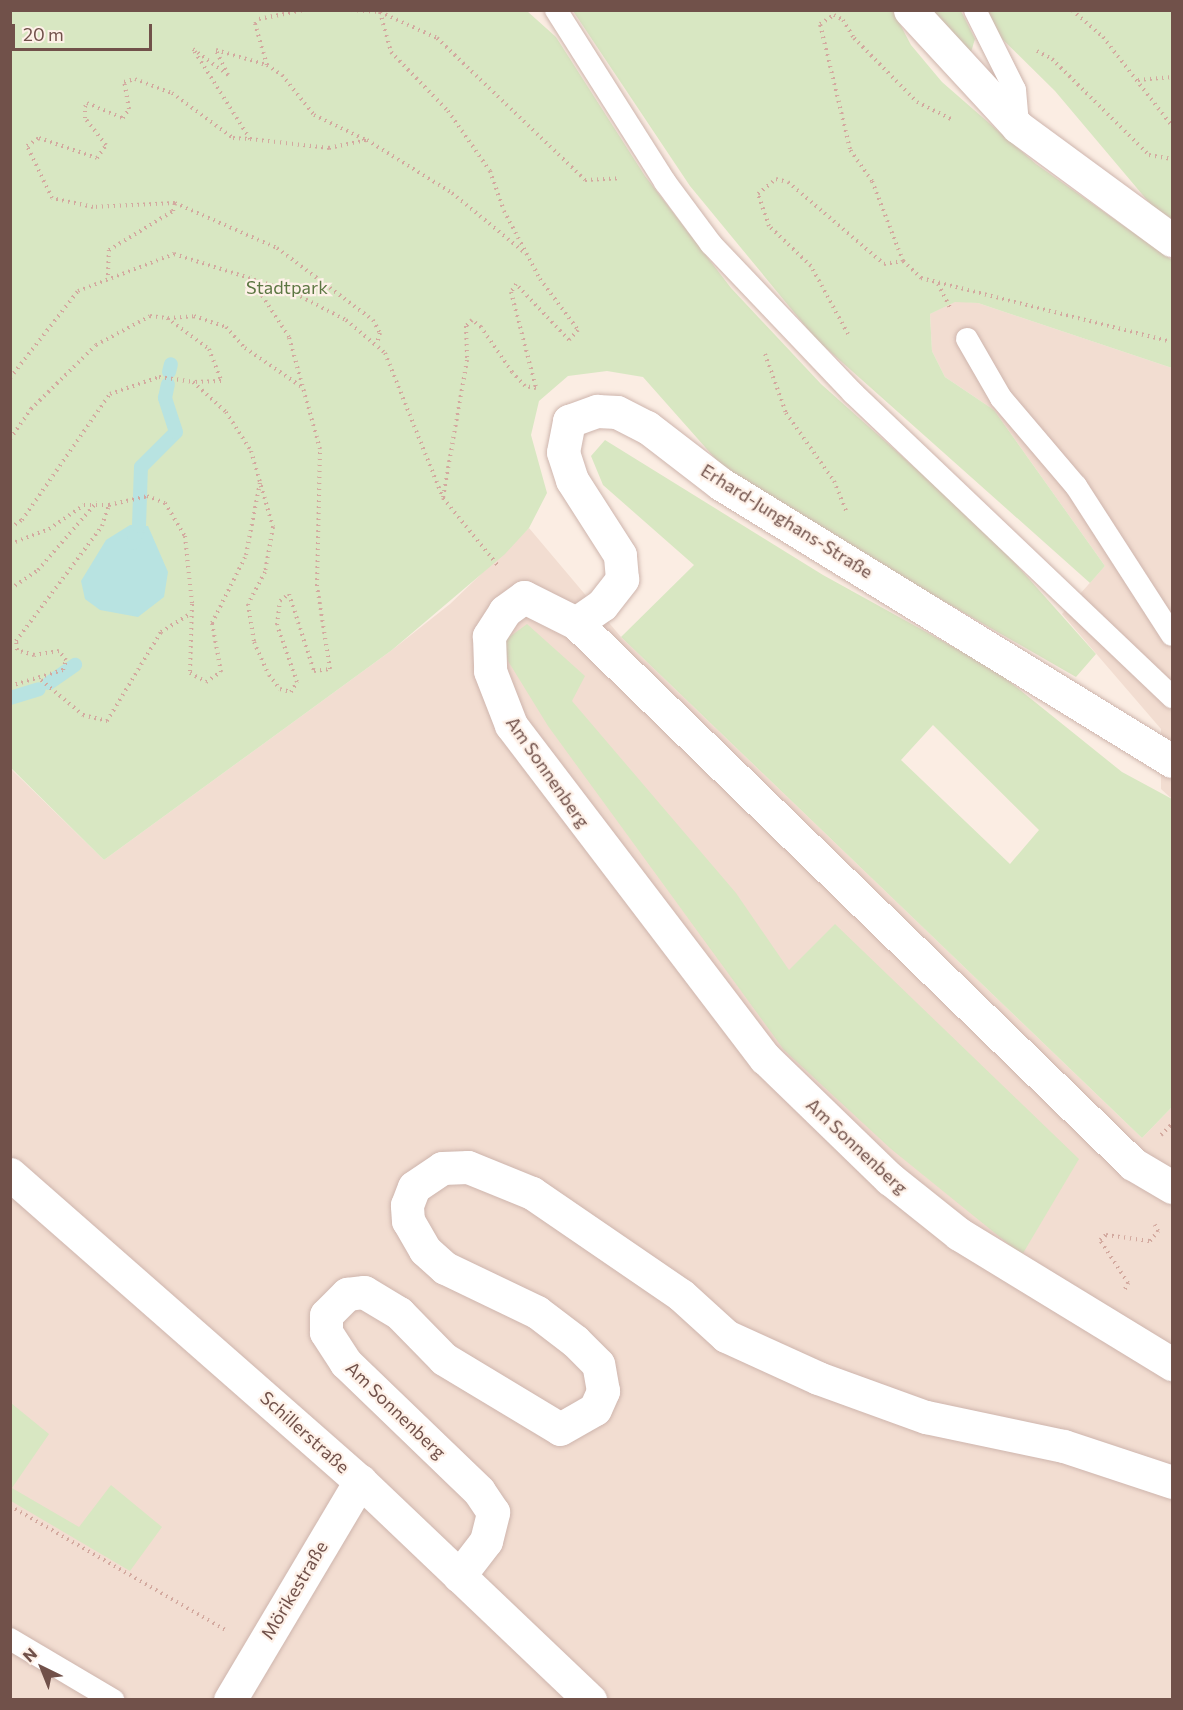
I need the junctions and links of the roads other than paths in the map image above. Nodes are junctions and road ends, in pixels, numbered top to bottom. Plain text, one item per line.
1 (556, 10) edge
2 (910, 10) edge
3 (975, 10) edge
4 (1018, 127) junction
5 (1173, 240) edge
6 (967, 339) dead end
7 (576, 623) junction
8 (1173, 635) edge
9 (1173, 697) edge
10 (1173, 761) edge
11 (10, 1174) edge
12 (1173, 1187) edge
13 (1173, 1364) edge
14 (360, 1481) junction
15 (1173, 1482) edge
16 (459, 1576) junction
17 (10, 1639) edge
18 (113, 1700) edge
19 (230, 1700) edge
20 (590, 1700) edge

1 - 9 lane
2 - 4 street
3 - 4 lane
4 - 5 street
6 - 8 lane
7 - 10 street, Erhard-Junghans-Straße
7 - 12 street, Am Sonnenberg
7 - 13 street, Am Sonnenberg
11 - 14 street, Schillerstraße
14 - 16 street, Schillerstraße
14 - 19 street, Mörikestraße
15 - 16 street, Am Sonnenberg
16 - 20 street, Schillerstraße
17 - 18 lane

